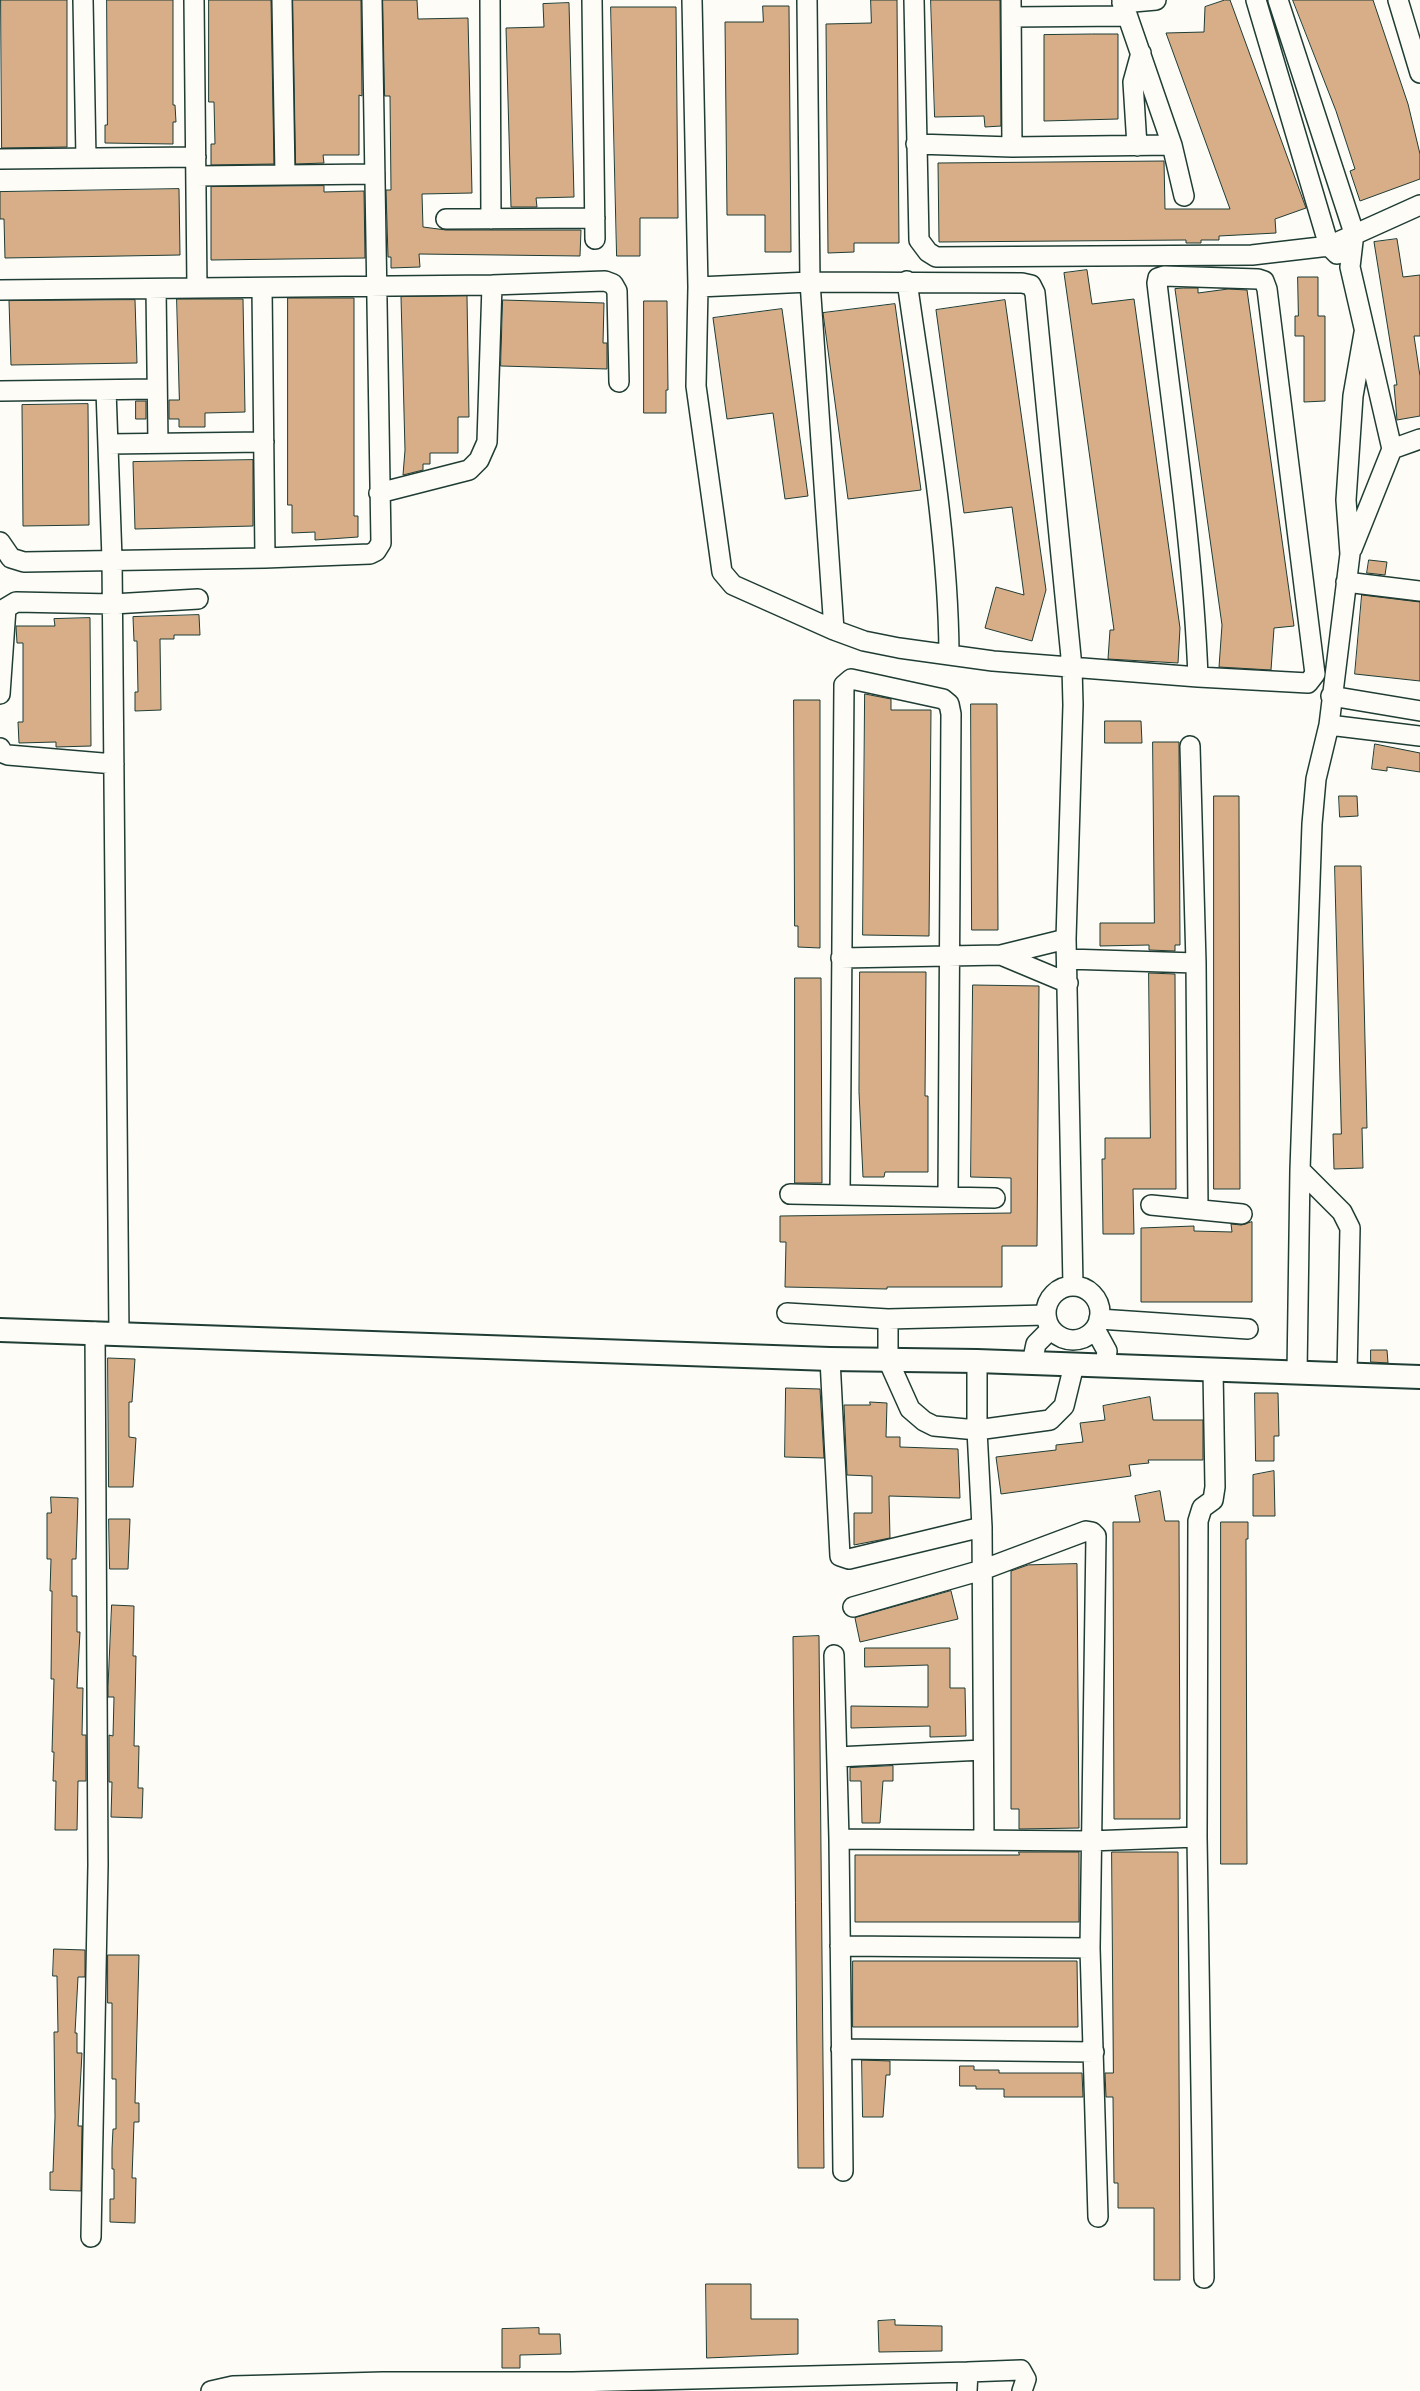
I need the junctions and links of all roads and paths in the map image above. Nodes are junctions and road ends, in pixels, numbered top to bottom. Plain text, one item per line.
1 (82, 0) edge
2 (194, 0) edge
3 (282, 0) edge
4 (372, 0) edge
5 (490, 0) edge
6 (592, 0) edge
7 (692, 0) edge
8 (807, 0) edge
9 (914, 0) edge
10 (1156, 0) edge
11 (1256, 0) edge
12 (1278, 0) edge
13 (1398, 0) edge
14 (1123, 6) edge
15 (1012, 8) edge
16 (1141, 53) junction
17 (1420, 73) edge
18 (916, 144) junction
19 (1172, 145) junction
20 (1137, 146) junction
21 (1012, 147) junction
22 (196, 157) junction
23 (86, 158) junction
24 (0, 159) edge
25 (375, 174) junction
26 (285, 175) junction
27 (196, 176) junction
28 (1184, 196) dead end
29 (1420, 206) edge
30 (596, 218) junction
31 (446, 219) dead end
32 (491, 219) junction
33 (1354, 233) junction
34 (595, 239) dead end
35 (1329, 246) junction
36 (1350, 267) junction
37 (907, 281) junction
38 (810, 282) junction
39 (492, 285) junction
40 (376, 286) junction
41 (698, 287) junction
42 (197, 288) junction
43 (262, 288) junction
44 (156, 289) junction
45 (0, 290) edge
46 (1364, 333) junction
47 (619, 382) dead end
48 (157, 389) junction
49 (106, 390) junction
50 (0, 391) edge
51 (1420, 439) edge
52 (264, 442) junction
53 (158, 443) junction
54 (108, 444) junction
55 (1392, 449) junction
56 (379, 493) junction
57 (0, 542) edge
58 (1350, 554) junction
59 (265, 558) junction
60 (112, 565) junction
61 (1346, 582) junction
62 (1420, 591) edge
63 (113, 599) junction
64 (198, 599) dead end
65 (834, 630) junction
66 (949, 654) junction
67 (1072, 675) junction
68 (1198, 677) junction
69 (0, 694) edge
70 (1331, 696) junction
71 (1420, 711) edge
72 (1329, 725) junction
73 (1420, 736) edge
74 (1190, 746) dead end
75 (0, 748) edge
76 (114, 764) junction
77 (1066, 939) junction
78 (1001, 955) junction
79 (949, 956) junction
80 (841, 958) junction
81 (1067, 959) junction
82 (1196, 963) junction
83 (1068, 983) junction
84 (1300, 1170) junction
85 (790, 1194) dead end
86 (840, 1195) junction
87 (948, 1197) junction
88 (996, 1198) dead end
89 (1151, 1205) dead end
90 (1198, 1208) junction
91 (1242, 1214) dead end
92 (1073, 1286) junction
93 (787, 1313) dead end
94 (888, 1319) junction
95 (1048, 1322) junction
96 (1097, 1324) junction
97 (1248, 1329) dead end
98 (0, 1330) edge
99 (95, 1332) junction
100 (119, 1334) junction
101 (830, 1359) junction
102 (888, 1360) junction
103 (977, 1361) junction
104 (1032, 1363) junction
105 (1074, 1365) junction
106 (1105, 1366) junction
107 (1213, 1370) junction
108 (1297, 1373) junction
109 (1347, 1375) junction
110 (1420, 1377) edge
111 (977, 1430) junction
112 (982, 1531) junction
113 (982, 1563) junction
114 (853, 1607) dead end
115 (834, 1655) dead end
116 (983, 1750) junction
117 (837, 1757) junction
118 (1197, 1837) junction
119 (839, 1839) junction
120 (984, 1840) junction
121 (1090, 1841) junction
122 (840, 1946) junction
123 (1090, 1948) junction
124 (841, 2049) junction
125 (1094, 2052) junction
126 (843, 2171) dead end
127 (1098, 2218) dead end
128 (91, 2237) dead end
129 (1204, 2278) dead end
130 (968, 2382) edge
131 (572, 2387) edge
132 (232, 2388) edge
133 (262, 2389) edge
134 (211, 2391) edge
135 (1022, 2391) edge

1 - 23 street
2 - 22 street
3 - 26 street
4 - 25 street
5 - 32 street
6 - 30 street
7 - 41 street
8 - 38 street
9 - 18 street
10 - 14 street
11 - 35 street
12 - 33 street
13 - 17 street
14 - 15 street
14 - 16 street
15 - 21 street
16 - 19 street
16 - 20 street
18 - 21 street
18 - 35 street
19 - 20 street
19 - 28 street
20 - 21 street
22 - 23 street
22 - 27 street
23 - 24 street
25 - 26 street
25 - 40 street
26 - 27 street
27 - 42 street
29 - 33 street
30 - 32 street
30 - 34 street
31 - 32 street
33 - 35 street
33 - 36 street
35 - 36 street
36 - 46 street
37 - 38 street
37 - 66 street
37 - 67 street
38 - 41 street
38 - 65 street
39 - 40 street
39 - 47 street
39 - 56 street
40 - 43 street
40 - 56 street
41 - 65 street
42 - 43 street
42 - 44 street
43 - 52 street
44 - 45 street
44 - 48 street
46 - 55 street
46 - 58 street
48 - 49 street
48 - 53 street
49 - 50 street
49 - 54 street
51 - 55 street
52 - 53 street
52 - 59 street
53 - 54 street
54 - 60 street
55 - 58 street
56 - 59 street
57 - 60 street
58 - 61 street
59 - 60 street
60 - 63 street
61 - 62 street
61 - 70 street
63 - 64 street
63 - 69 street
63 - 76 street
65 - 66 street
66 - 67 street
67 - 68 street
67 - 77 street
68 - 68 street
70 - 71 street
70 - 72 street
72 - 73 street
72 - 84 street
74 - 82 street
75 - 76 street
76 - 100 street
77 - 78 street
77 - 81 street
78 - 79 street
78 - 83 street
79 - 80 street
79 - 80 street
79 - 87 street
80 - 86 street
81 - 82 street
81 - 83 street
82 - 90 street
83 - 92 street
84 - 108 street
84 - 109 street
85 - 86 street
86 - 87 street
87 - 88 street
89 - 90 street
90 - 91 street
92 - 95 street
92 - 96 street
93 - 94 street
94 - 95 street
94 - 102 street
95 - 96 street
95 - 104 street
96 - 97 street
96 - 106 street
98 - 99 street
99 - 100 street
99 - 128 street
100 - 101 street
101 - 102 street
101 - 112 street
102 - 103 street
102 - 111 street
103 - 104 street
103 - 111 street
104 - 105 street
105 - 106 street
105 - 111 street
106 - 107 street
107 - 108 street
107 - 118 street
108 - 109 street
109 - 110 street
111 - 112 street
112 - 113 street
113 - 114 street
113 - 116 street
113 - 121 street
115 - 117 street
116 - 117 street
116 - 120 street
117 - 119 street
118 - 121 street
118 - 129 street
119 - 120 street
119 - 122 street
120 - 121 street
121 - 123 street
122 - 123 street
122 - 124 street
123 - 125 street
124 - 125 street
124 - 126 street
125 - 127 street
130 - 131 street
130 - 135 street
131 - 133 street
132 - 133 street
132 - 134 street

